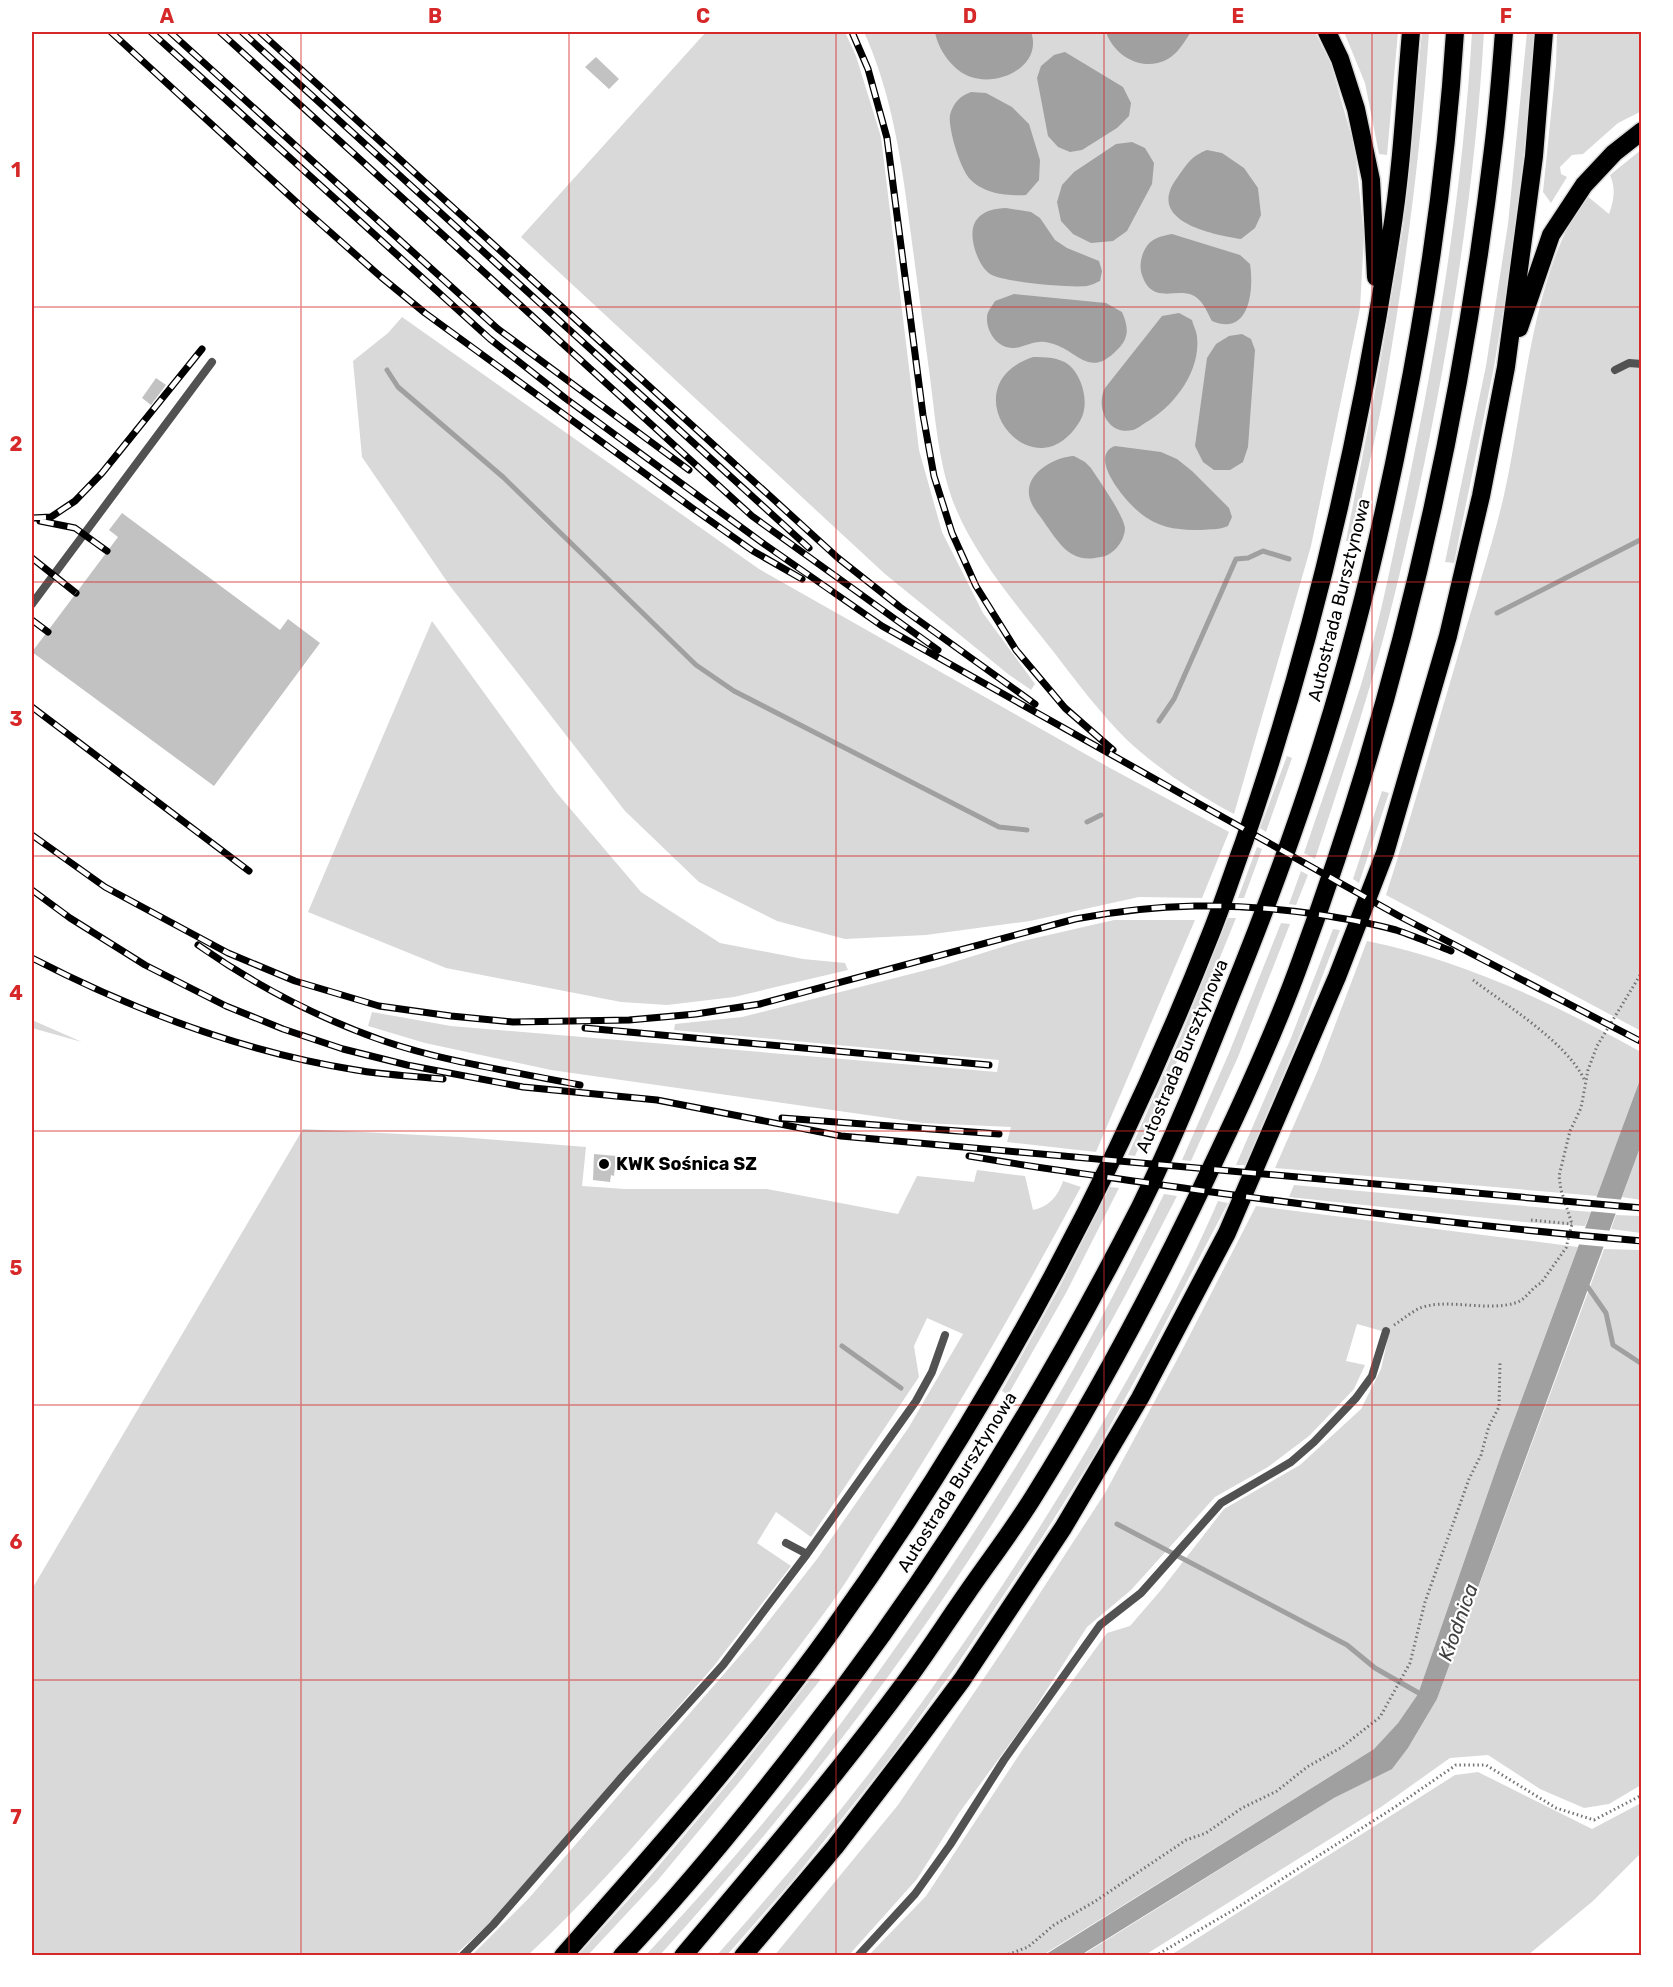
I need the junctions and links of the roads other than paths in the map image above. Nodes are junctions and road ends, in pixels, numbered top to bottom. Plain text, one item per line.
1 (1327, 32) edge
2 (1411, 32) edge
3 (1455, 32) edge
4 (1504, 32) edge
5 (1544, 32) edge
6 (1641, 131) edge
7 (1378, 311) junction
8 (212, 362) dead end
9 (1641, 364) edge
10 (1506, 367) junction
11 (1615, 370) dead end
12 (32, 604) edge
13 (1386, 1331) road end
14 (945, 1335) dead end
15 (786, 1543) dead end
16 (807, 1554) junction
17 (586, 1930) junction
18 (462, 1956) edge
19 (551, 1956) edge
20 (563, 1956) edge
21 (622, 1956) edge
22 (682, 1956) edge
23 (743, 1956) edge
24 (858, 1956) edge

1 - 7 highway
2 - 7 highway
3 - 21 highway, Autostrada Bursztynowa
4 - 22 highway
5 - 10 highway
6 - 10 highway
7 - 17 highway
8 - 12 lane
9 - 11 lane
10 - 23 highway
13 - 24 lane
14 - 16 lane
15 - 16 lane
16 - 18 lane
17 - 19 highway
17 - 20 highway

